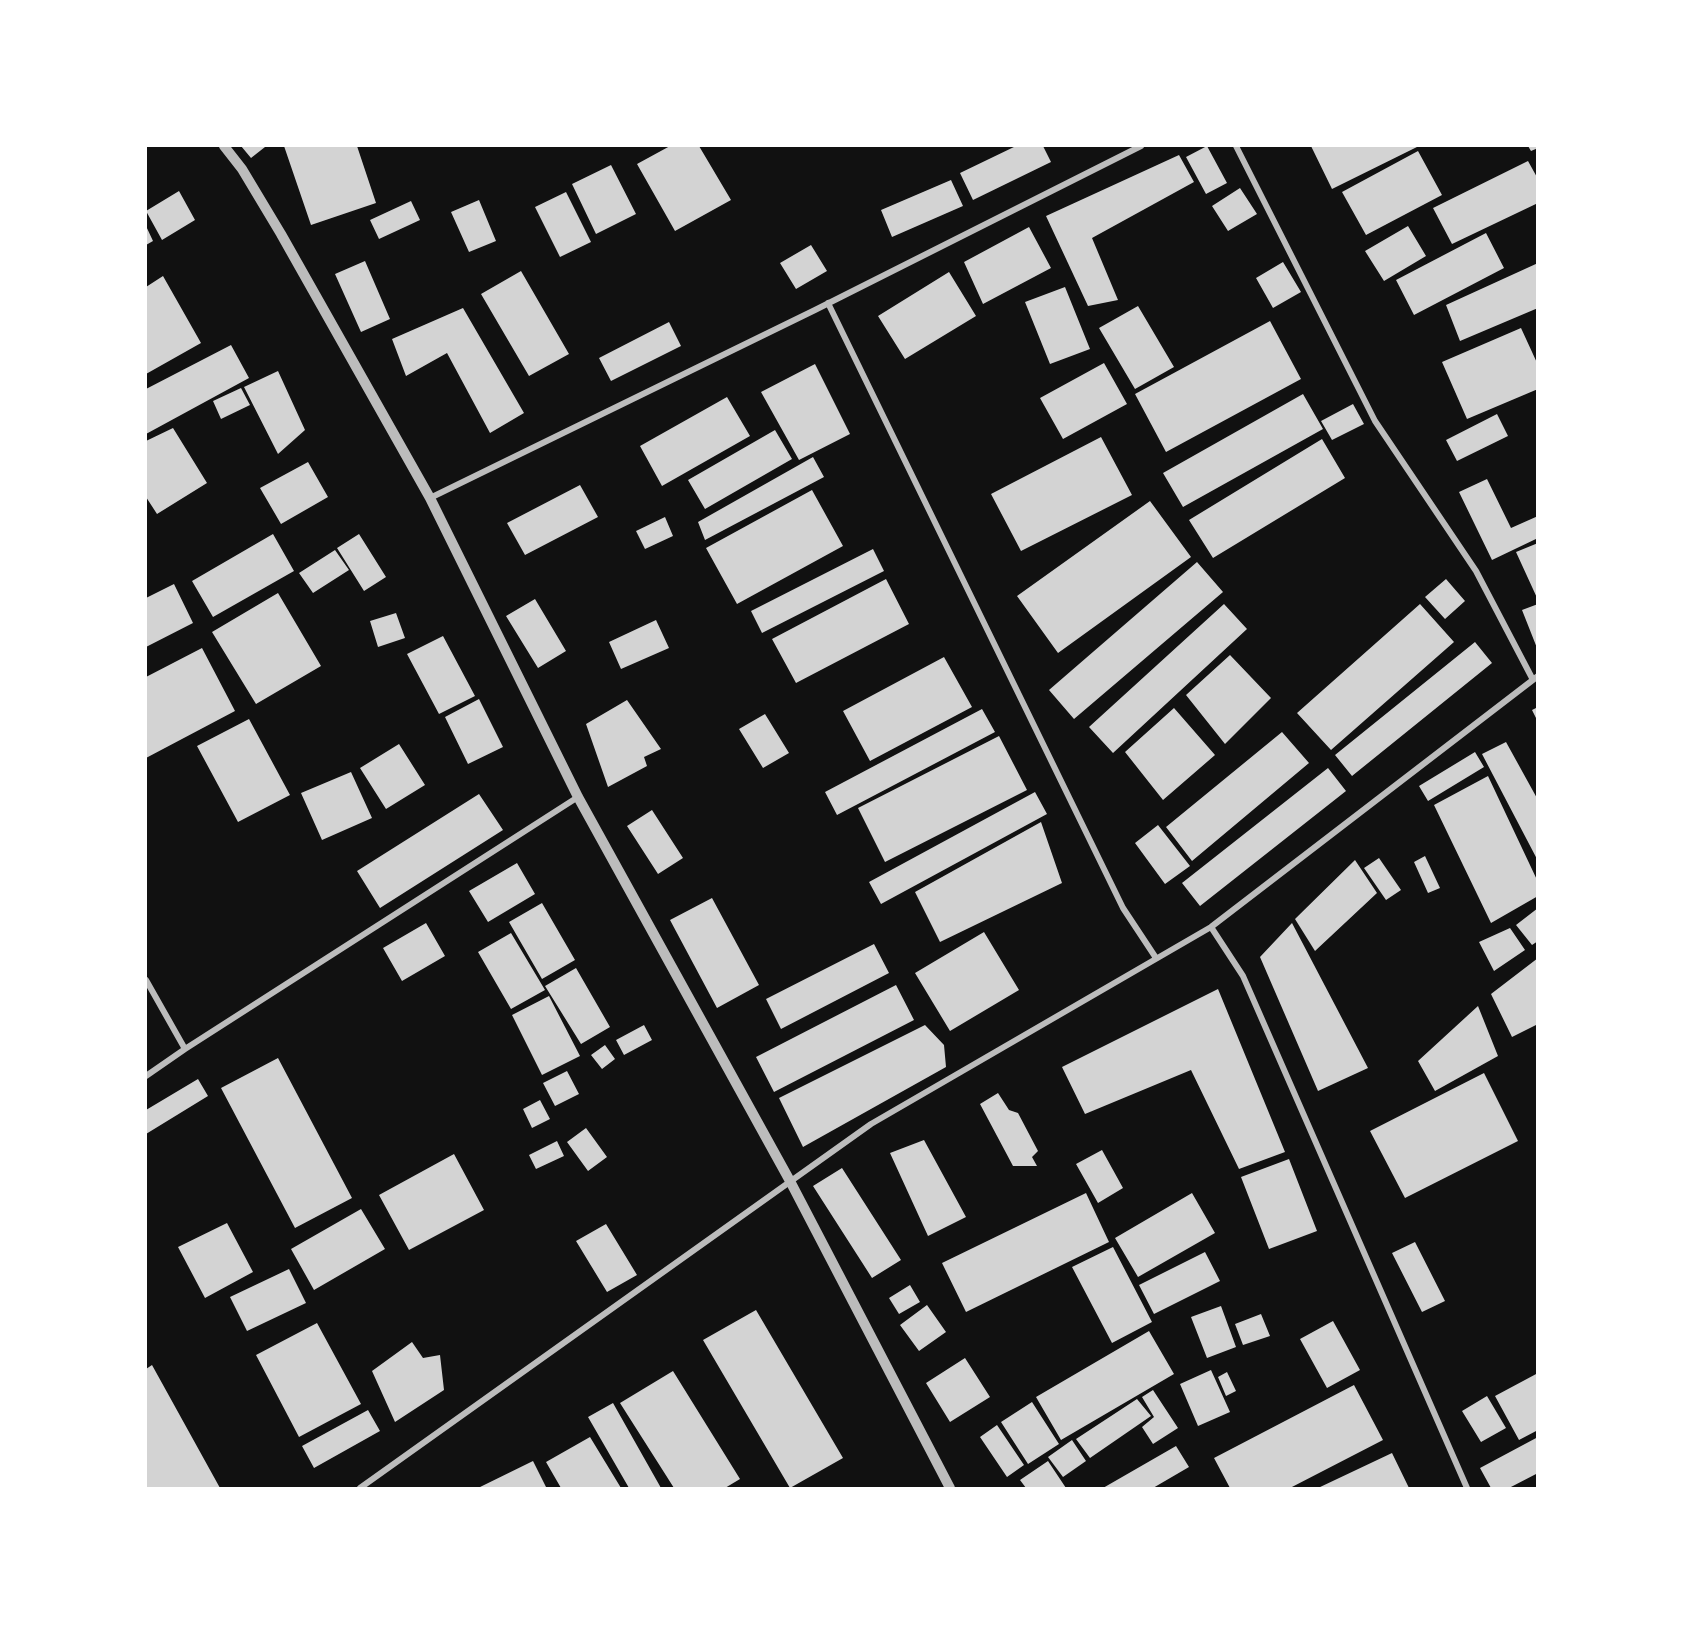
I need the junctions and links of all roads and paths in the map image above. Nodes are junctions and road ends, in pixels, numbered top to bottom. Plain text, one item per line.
1 (224, 146) edge
2 (1141, 146) edge
3 (1236, 146) edge
4 (828, 303) junction
5 (430, 498) junction
6 (1535, 677) edge
7 (578, 796) junction
8 (1211, 927) junction
9 (1156, 958) junction
10 (146, 980) edge
11 (185, 1049) junction
12 (146, 1076) edge
13 (790, 1181) junction
14 (360, 1488) edge
15 (950, 1488) edge
16 (1467, 1488) edge

1 - 5 street
2 - 4 street
3 - 6 street
4 - 5 street
4 - 9 street
5 - 7 street
6 - 8 street
7 - 11 street
7 - 13 street
8 - 9 street
8 - 16 street
9 - 13 street
10 - 11 street
11 - 12 street
13 - 14 street
13 - 15 street

